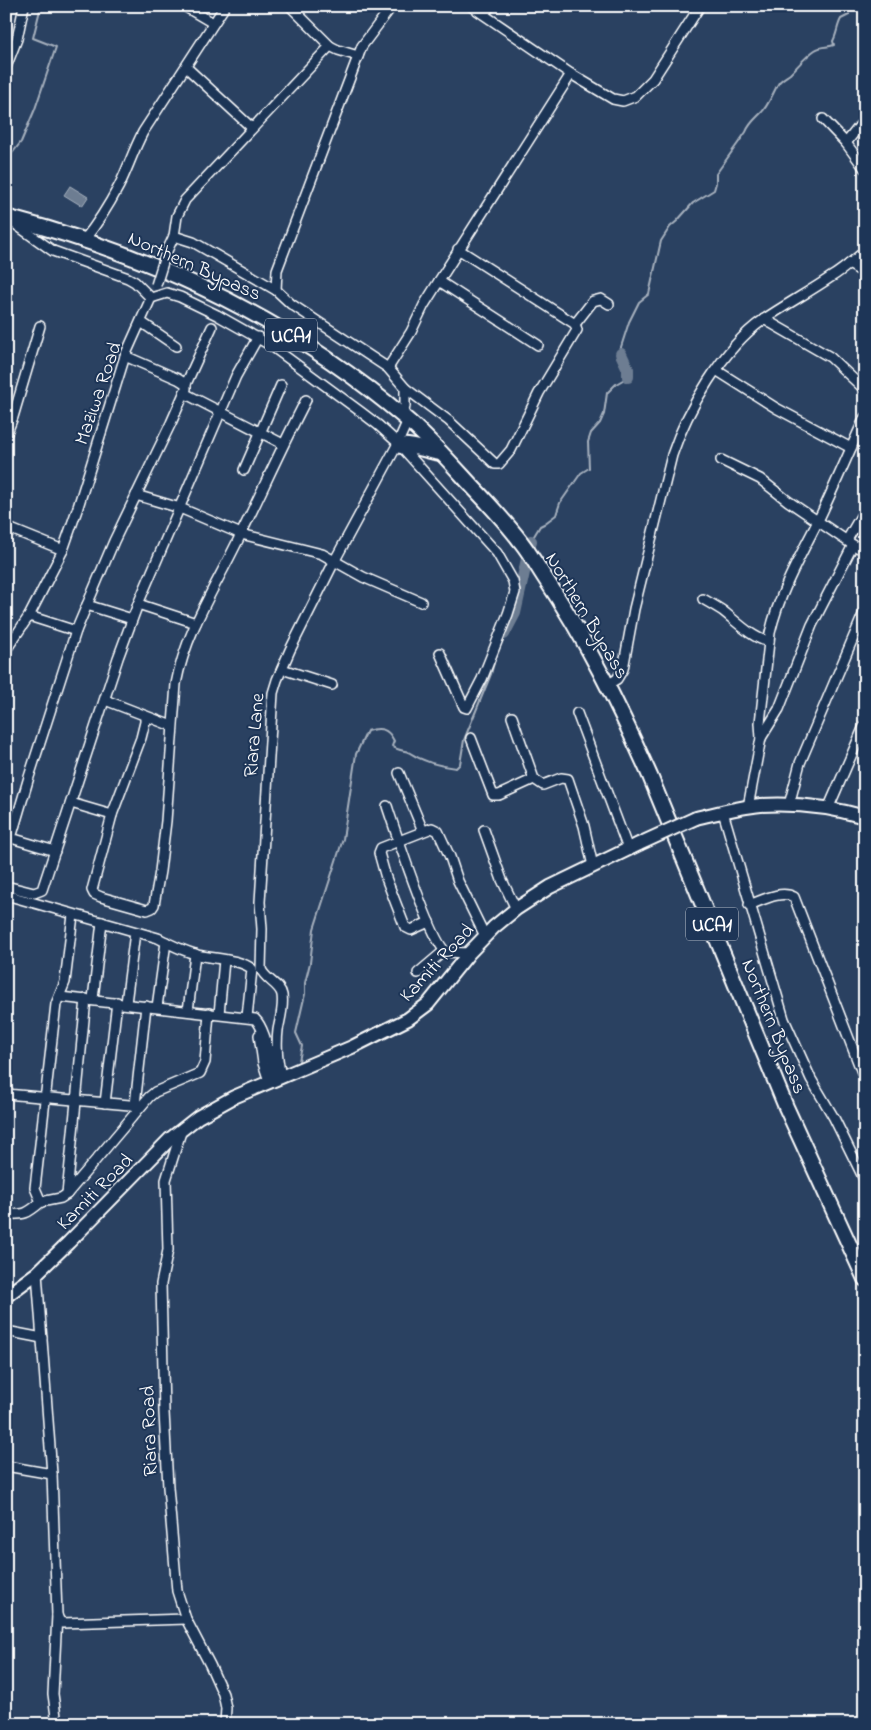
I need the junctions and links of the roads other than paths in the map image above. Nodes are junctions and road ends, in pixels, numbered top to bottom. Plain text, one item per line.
1 (24, 6) edge
2 (184, 6) edge
3 (224, 6) edge
4 (290, 6) edge
5 (392, 6) edge
6 (471, 6) edge
7 (491, 6) edge
8 (700, 6) edge
9 (483, 13) junction
10 (214, 23) junction
11 (330, 46) junction
12 (358, 56) junction
13 (6, 67) edge
14 (186, 67) junction
15 (571, 74) junction
16 (865, 119) edge
17 (823, 120) dead end
18 (252, 128) junction
19 (846, 143) junction
20 (865, 169) edge
21 (6, 217) edge
22 (174, 236) junction
23 (84, 240) junction
24 (458, 249) junction
25 (865, 251) edge
26 (849, 264) junction
27 (865, 274) edge
28 (439, 280) junction
29 (276, 290) junction
30 (151, 298) junction
31 (609, 304) dead end
32 (764, 319) junction
33 (141, 322) junction
34 (575, 324) junction
35 (40, 326) dead end
36 (212, 327) dead end
37 (258, 337) junction
38 (538, 345) dead end
39 (176, 346) dead end
40 (125, 356) junction
41 (388, 368) junction
42 (716, 370) junction
43 (280, 385) dead end
44 (185, 389) junction
45 (865, 390) edge
46 (405, 392) junction
47 (306, 400) dead end
48 (392, 406) junction
49 (221, 412) junction
50 (865, 417) edge
51 (405, 418) junction
52 (260, 432) junction
53 (6, 435) edge
54 (283, 444) junction
55 (399, 445) junction
56 (851, 448) junction
57 (441, 453) junction
58 (721, 460) dead end
59 (244, 470) dead end
60 (136, 495) junction
61 (180, 508) junction
62 (865, 509) edge
63 (818, 520) junction
64 (6, 527) edge
65 (241, 534) junction
66 (850, 542) junction
67 (63, 550) junction
68 (865, 551) edge
69 (334, 560) junction
70 (703, 599) dead end
71 (421, 602) dead end
72 (138, 604) junction
73 (87, 605) junction
74 (865, 610) edge
75 (29, 616) junction
76 (132, 619) junction
77 (196, 623) junction
78 (76, 631) junction
79 (769, 642) junction
80 (6, 650) edge
81 (440, 653) dead end
82 (282, 669) junction
83 (332, 685) dead end
84 (608, 685) junction
85 (106, 700) junction
86 (577, 713) dead end
87 (145, 716) junction
88 (512, 717) dead end
89 (865, 724) edge
90 (172, 726) junction
91 (471, 738) dead end
92 (762, 738) junction
93 (399, 773) dead end
94 (534, 779) junction
95 (71, 803) junction
96 (789, 805) junction
97 (386, 806) dead end
98 (748, 807) junction
99 (828, 808) junction
100 (723, 812) junction
101 (112, 815) junction
102 (865, 817) edge
103 (484, 830) dead end
104 (423, 831) junction
105 (9, 837) edge
106 (398, 842) junction
107 (634, 847) junction
108 (55, 851) junction
109 (593, 866) junction
110 (6, 886) edge
111 (6, 895) edge
112 (750, 905) junction
113 (516, 908) junction
114 (73, 915) junction
115 (102, 922) junction
116 (429, 922) junction
117 (135, 932) junction
118 (485, 936) junction
119 (166, 942) junction
120 (444, 951) junction
121 (470, 952) junction
122 (195, 954) junction
123 (224, 960) junction
124 (418, 973) dead end
125 (60, 997) junction
126 (90, 999) junction
127 (116, 1002) junction
128 (126, 1003) junction
129 (146, 1006) junction
130 (157, 1007) junction
131 (188, 1010) junction
132 (210, 1013) junction
133 (219, 1014) junction
134 (247, 1017) junction
135 (276, 1078) junction
136 (865, 1080) edge
137 (6, 1094) edge
138 (44, 1097) junction
139 (75, 1101) junction
140 (105, 1103) junction
141 (138, 1105) junction
142 (182, 1128) junction
143 (865, 1181) edge
144 (66, 1194) junction
145 (41, 1202) junction
146 (6, 1214) edge
147 (37, 1272) junction
148 (865, 1279) edge
149 (6, 1296) edge
150 (6, 1331) edge
151 (42, 1338) junction
152 (6, 1466) edge
153 (52, 1474) junction
154 (57, 1614) junction
155 (186, 1619) junction
156 (57, 1724) edge
157 (225, 1724) edge

1 - 13 street
2 - 10 street
3 - 10 street
4 - 11 street
5 - 12 street
6 - 9 street
7 - 9 street
8 - 15 street
9 - 15 street
10 - 14 street
11 - 12 street
11 - 18 street, Maziwa Road
12 - 29 street
14 - 18 street
14 - 23 street
15 - 24 street
16 - 19 street
17 - 19 street
18 - 22 street, Maziwa Road
19 - 20 street
21 - 23 main road, Northern Bypass / UCA1
21 - 30 street
22 - 29 street
22 - 30 street, Maziwa Road, bridge
23 - 48 main road, Northern Bypass / UCA1
24 - 28 street
24 - 34 street
25 - 26 street
26 - 27 street
26 - 32 street
28 - 38 street
28 - 41 street
29 - 41 street
30 - 33 street, Maziwa Road
30 - 37 street
31 - 34 street
32 - 42 street
32 - 45 street
33 - 39 street
33 - 40 street, Maziwa Road
34 - 46 street
35 - 53 street
36 - 44 street
37 - 49 street
37 - 55 street
40 - 44 street
40 - 67 street, Maziwa Road
41 - 46 street
42 - 56 street
42 - 84 street
43 - 52 street
44 - 49 street
44 - 60 street
46 - 48 street
46 - 51 street, Riara Lane
47 - 54 street
48 - 51 main road, Northern Bypass / UCA1
49 - 52 street
49 - 61 street
50 - 56 street
51 - 55 street, Riara Lane
51 - 57 main road, Northern Bypass / UCA1
52 - 54 street
52 - 59 street
54 - 65 street
55 - 57 main road
55 - 69 street, Riara Lane
55 - 81 street
56 - 63 street
57 - 84 main road, Northern Bypass / UCA1
58 - 63 street
60 - 61 street
60 - 73 street
61 - 65 street
61 - 72 street
62 - 66 street
63 - 66 street
63 - 79 street
64 - 67 street
65 - 69 street
65 - 77 street
66 - 68 street
66 - 92 street
67 - 75 street, Maziwa Road
69 - 71 street
69 - 82 street, Riara Lane
70 - 79 street
72 - 76 street
72 - 77 street
73 - 76 street
73 - 78 street
74 - 96 street
75 - 78 street
75 - 80 street, Maziwa Road
76 - 85 street
77 - 90 street
78 - 105 street
79 - 92 street
82 - 83 street
82 - 135 street, Riara Lane
84 - 148 main road, Northern Bypass / UCA1
85 - 87 street
85 - 95 street
86 - 107 street
87 - 90 street
87 - 101 street
88 - 94 street
89 - 99 street
90 - 101 street
91 - 94 street
92 - 98 street
93 - 104 street
94 - 109 street
95 - 101 street
95 - 108 street
96 - 98 main road, Kamiti Road
96 - 99 main road, Kamiti Road
97 - 106 street
98 - 100 main road, Kamiti Road
99 - 102 main road, Kamiti Road
100 - 107 main road, Kamiti Road, bridge
100 - 112 street
103 - 113 street
104 - 106 street
104 - 118 street
105 - 108 street
106 - 116 street
106 - 116 street
107 - 109 main road, Kamiti Road
108 - 110 street
109 - 113 main road, Kamiti Road
111 - 114 street
112 - 136 street
112 - 143 street
113 - 118 main road, Kamiti Road
114 - 115 street
114 - 125 street
115 - 117 street
115 - 126 street
116 - 120 street
117 - 119 street
117 - 128 street
118 - 121 main road, Kamiti Road
119 - 122 street
119 - 130 street
120 - 121 street
120 - 124 street
121 - 135 main road, Kamiti Road
122 - 123 street
122 - 131 street
123 - 133 street
123 - 134 street
125 - 126 street
125 - 138 street
126 - 127 street
126 - 139 street
127 - 128 street
127 - 140 street
128 - 129 street
129 - 130 street
129 - 141 street
130 - 131 street
131 - 132 street
132 - 133 street
132 - 141 street
133 - 134 street
134 - 135 street
135 - 142 main road, Kamiti Road
137 - 138 street
138 - 139 street
138 - 145 street
139 - 140 street
139 - 144 street
140 - 141 street
141 - 144 street
142 - 147 main road, Kamiti Road
142 - 155 street, Riara Road
144 - 145 street
145 - 146 street
147 - 149 main road, Kamiti Road
147 - 151 street
150 - 151 street
151 - 153 street
152 - 153 street
153 - 154 street
154 - 155 street
154 - 156 street
155 - 157 street, Riara Road

